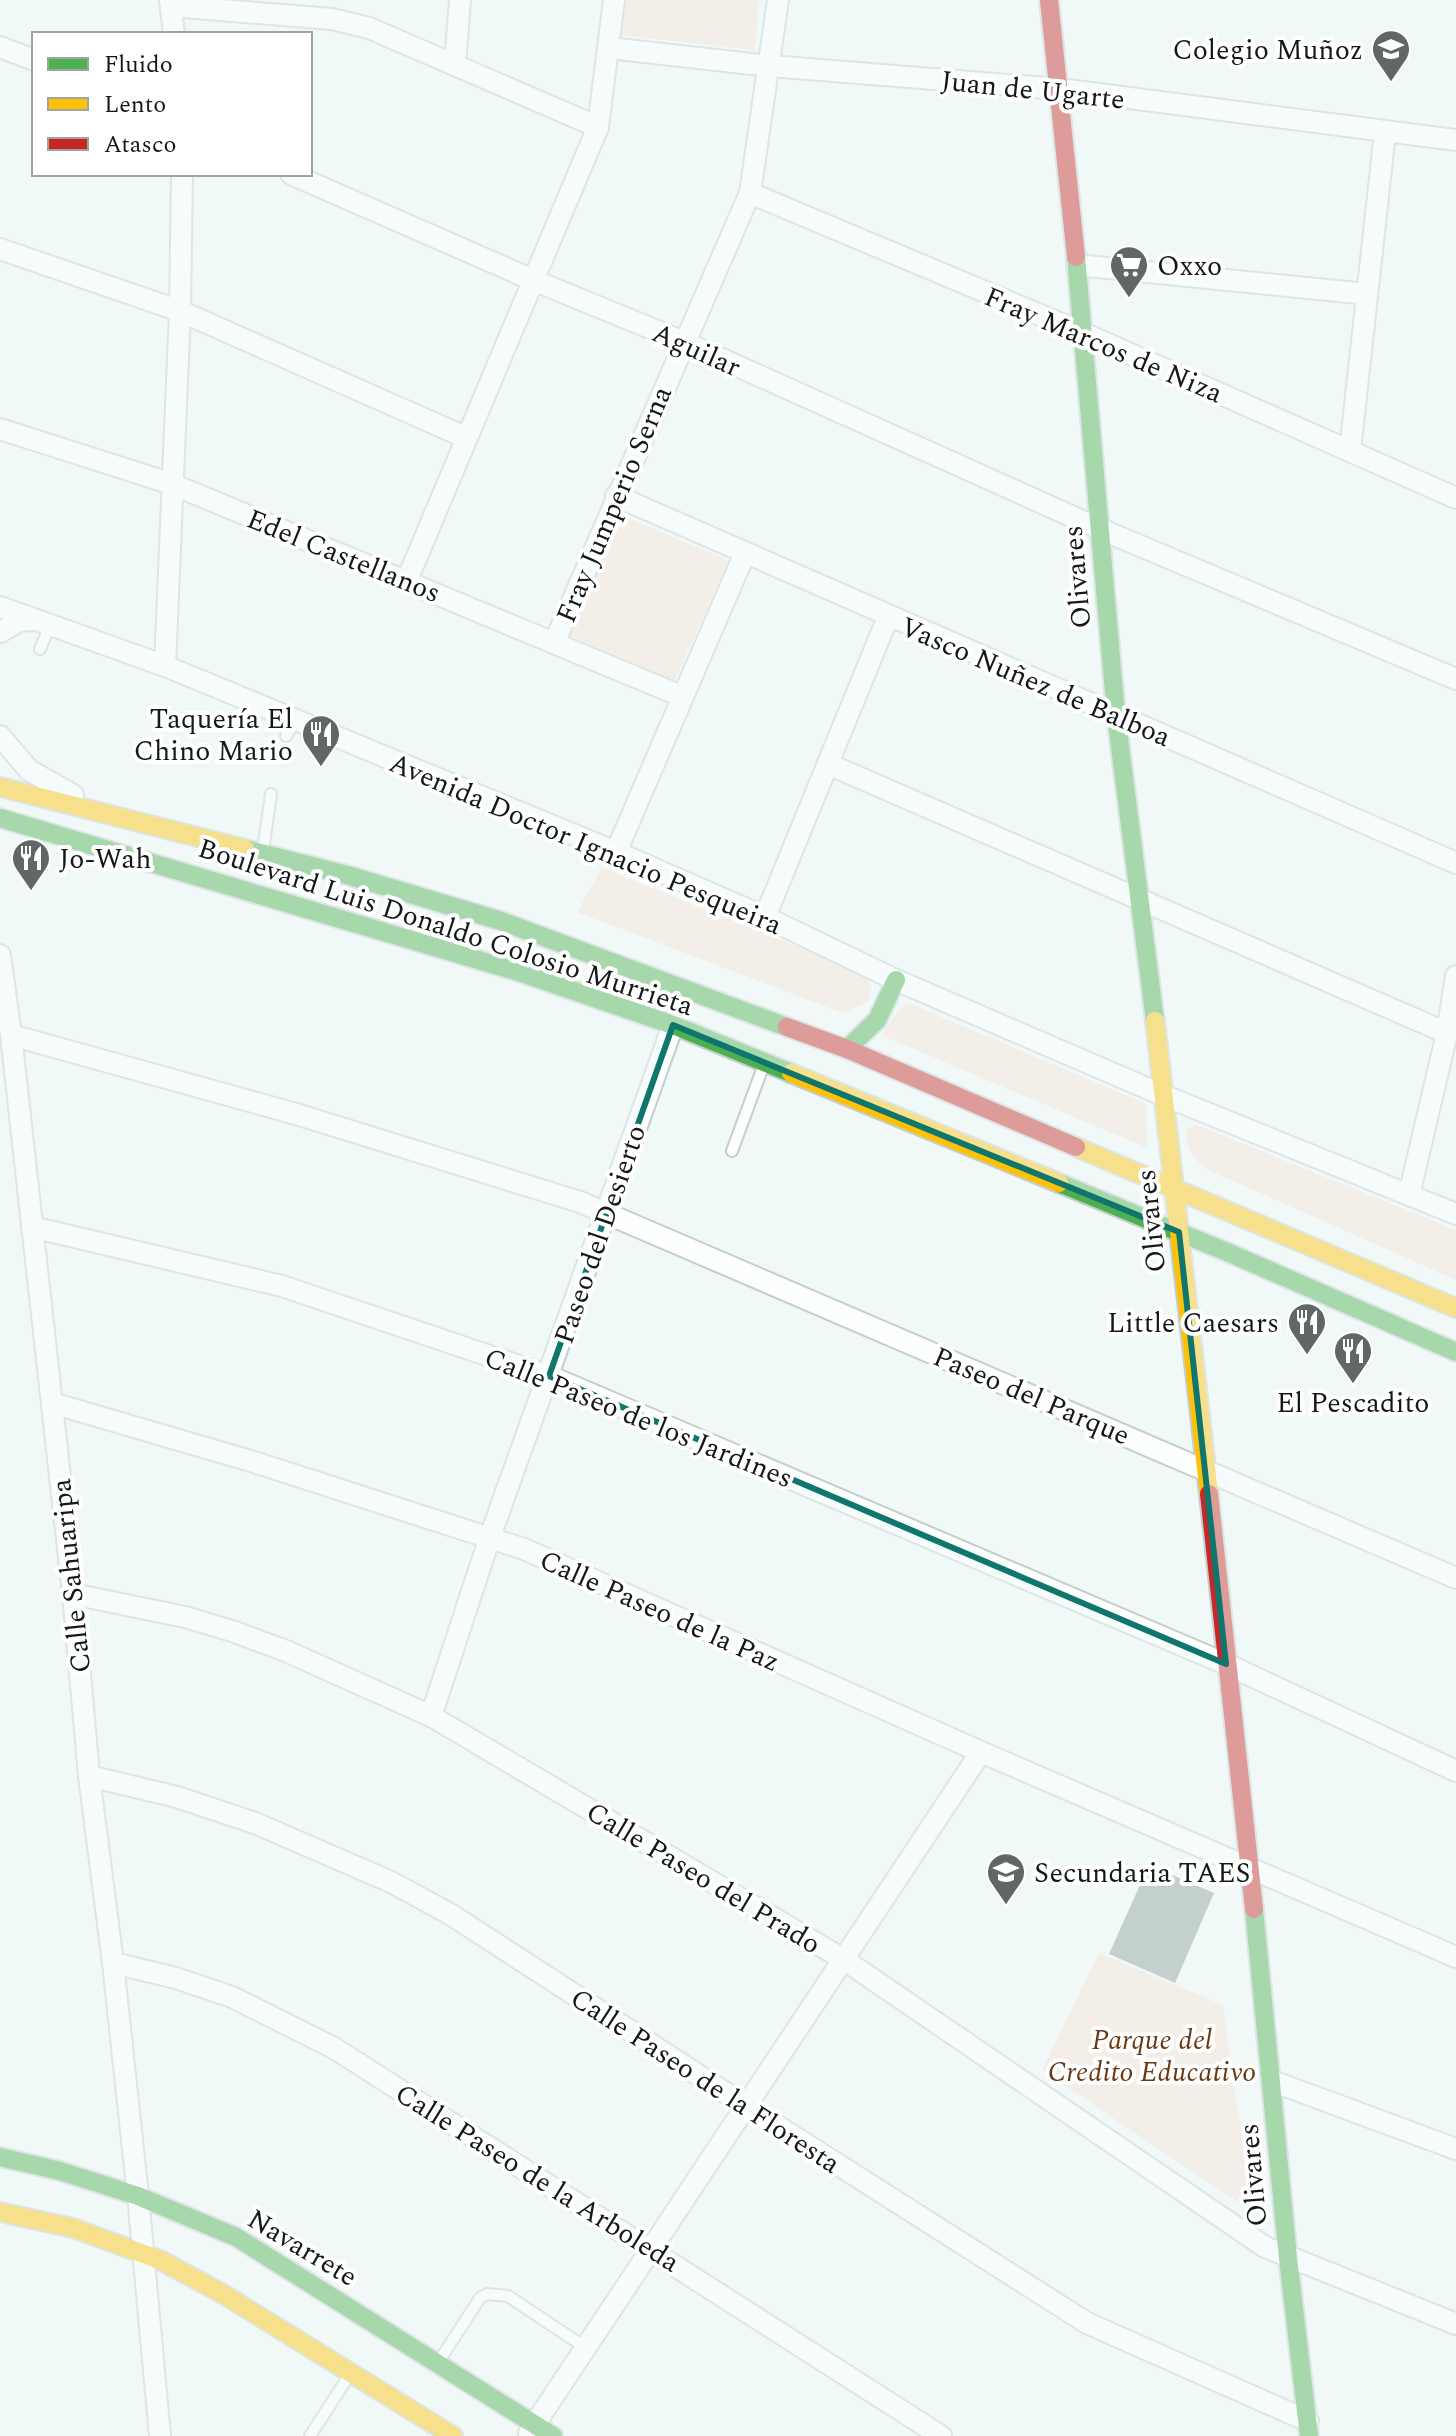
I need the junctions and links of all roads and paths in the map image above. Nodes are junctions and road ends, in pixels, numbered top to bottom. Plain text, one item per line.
1 (460, 0) edge
2 (614, 0) edge
3 (778, 0) edge
4 (1049, 0) edge
5 (171, 3) edge
6 (174, 32) edge
7 (0, 47) edge
8 (609, 48) junction
9 (32, 59) edge
10 (455, 63) junction
11 (770, 66) junction
12 (1060, 89) junction
13 (598, 127) junction
14 (1385, 132) junction
15 (1456, 140) edge
16 (182, 176) edge
17 (296, 176) edge
18 (750, 193) junction
19 (0, 249) edge
20 (1077, 265) junction
21 (533, 280) junction
22 (1367, 294) junction
23 (180, 311) junction
24 (1083, 333) junction
25 (684, 342) junction
26 (0, 429) edge
27 (467, 438) junction
28 (1350, 451) junction
29 (172, 484) junction
30 (616, 496) junction
31 (1456, 498) edge
32 (1100, 529) junction
33 (745, 553) junction
34 (407, 580) junction
35 (0, 607) edge
36 (888, 617) junction
37 (42, 623) junction
38 (0, 632) edge
39 (554, 643) junction
40 (40, 649) dead end
41 (165, 666) junction
42 (1456, 679) edge
43 (681, 696) junction
44 (1116, 715) junction
45 (0, 736) edge
46 (828, 764) junction
47 (0, 787) edge
48 (271, 794) dead end
49 (0, 818) edge
50 (136, 821) junction
51 (616, 852) junction
52 (263, 853) junction
53 (1456, 863) edge
54 (1140, 901) junction
55 (765, 917) junction
56 (0, 955) edge
57 (1456, 976) edge
58 (2, 978) edge
59 (896, 980) junction
60 (673, 1025) junction
61 (1447, 1033) junction
62 (11, 1035) junction
63 (847, 1049) junction
64 (765, 1062) junction
65 (1165, 1096) junction
66 (732, 1151) dead end
67 (1174, 1188) junction
68 (1409, 1195) junction
69 (607, 1213) junction
70 (1456, 1214) edge
71 (32, 1227) junction
72 (1267, 1228) junction
73 (1179, 1232) junction
74 (1239, 1257) junction
75 (1456, 1308) edge
76 (1456, 1352) edge
77 (549, 1376) junction
78 (52, 1403) junction
79 (1207, 1471) junction
80 (490, 1537) junction
81 (1456, 1578) edge
82 (73, 1594) junction
83 (1226, 1664) junction
84 (431, 1716) junction
85 (981, 1752) junction
86 (1456, 1771) edge
87 (89, 1776) junction
88 (1250, 1868) junction
89 (1456, 1957) edge
90 (843, 1959) junction
91 (113, 1963) junction
92 (1272, 2081) junction
93 (746, 2106) junction
94 (1456, 2149) edge
95 (0, 2157) edge
96 (138, 2196) junction
97 (0, 2212) edge
98 (651, 2249) junction
99 (142, 2252) junction
100 (1288, 2258) junction
101 (1456, 2324) edge
102 (586, 2348) junction
103 (437, 2363) junction
104 (351, 2372) junction
105 (1309, 2428) edge
106 (531, 2430) edge
107 (448, 2435) edge
108 (160, 2436) edge
109 (310, 2436) edge
110 (553, 2436) edge
111 (941, 2436) edge

1 - 10 street
2 - 8 street
3 - 11 street, Fray Jumperio Serna
4 - 12 main road, Olivares
5 - 6 street
5 - 10 street
7 - 9 street
8 - 11 street, Juan de Ugarte
8 - 13 street
10 - 13 street
11 - 12 street, Juan de Ugarte
11 - 18 street, Fray Jumperio Serna
12 - 14 street, Juan de Ugarte
12 - 20 main road, Olivares
13 - 21 street
14 - 15 street, Juan de Ugarte
14 - 22 street
16 - 23 street
17 - 21 street, Aguilar
18 - 24 street, Fray Marcos de Niza
18 - 25 street, Fray Jumperio Serna
19 - 23 street
20 - 22 street
20 - 24 main road, Olivares
21 - 25 street, Aguilar
21 - 27 street
22 - 28 street
23 - 27 street
23 - 29 street
24 - 28 street, Fray Marcos de Niza
24 - 32 main road, Olivares
25 - 30 street, Fray Jumperio Serna
25 - 32 street, Aguilar
26 - 29 street, Edel Castellanos
27 - 34 street
28 - 31 street, Fray Marcos de Niza
29 - 34 street, Edel Castellanos
29 - 41 street
30 - 33 street, Vasco Nuñez de Balboa
30 - 39 street, Fray Jumperio Serna
32 - 42 street, Aguilar
32 - 44 main road, Olivares
33 - 36 street, Vasco Nuñez de Balboa
33 - 43 street
34 - 39 street, Edel Castellanos
35 - 37 street, Avenida Doctor Ignacio Pesqueira
36 - 44 street, Vasco Nuñez de Balboa
36 - 46 street
37 - 38 street
37 - 40 lane
37 - 41 street, Avenida Doctor Ignacio Pesqueira
39 - 43 street, Edel Castellanos
41 - 51 street, Avenida Doctor Ignacio Pesqueira
43 - 51 street
44 - 53 street, Vasco Nuñez de Balboa
44 - 54 main road, Olivares
45 - 50 street
46 - 54 street
46 - 55 street
47 - 50 main road, Boulevard Luis Donaldo Colosio Murrieta
48 - 52 lane
49 - 60 main road, Boulevard Luis Donaldo Colosio Murrieta
50 - 52 main road, Boulevard Luis Donaldo Colosio Murrieta
51 - 55 street, Avenida Doctor Ignacio Pesqueira
52 - 63 main road, Boulevard Luis Donaldo Colosio Murrieta
54 - 61 street
54 - 65 main road, Olivares
55 - 59 street, Avenida Doctor Ignacio Pesqueira
56 - 58 street, Calle Sahuaripa
57 - 61 street
58 - 62 street, Calle Sahuaripa
59 - 63 main road
59 - 65 street, Avenida Doctor Ignacio Pesqueira
60 - 64 main road, Boulevard Luis Donaldo Colosio Murrieta
60 - 69 street, Paseo del Desierto
61 - 68 street
62 - 69 street, Paseo del Parque
62 - 71 street, Calle Sahuaripa
63 - 67 main road, Boulevard Luis Donaldo Colosio Murrieta
64 - 66 lane
64 - 73 main road, Boulevard Luis Donaldo Colosio Murrieta
65 - 67 main road, Olivares
65 - 68 street, Avenida Doctor Ignacio Pesqueira
67 - 72 main road, Boulevard Luis Donaldo Colosio Murrieta
67 - 73 main road, Olivares
68 - 70 street, Avenida Doctor Ignacio Pesqueira
69 - 77 street, Paseo del Desierto
69 - 79 street, Paseo del Parque
71 - 77 street, Calle Paseo de los Jardines
71 - 78 street, Calle Sahuaripa
72 - 74 main road
72 - 75 main road, Boulevard Luis Donaldo Colosio Murrieta
73 - 74 main road, Boulevard Luis Donaldo Colosio Murrieta
73 - 79 main road, Olivares
74 - 76 main road, Boulevard Luis Donaldo Colosio Murrieta
77 - 80 street, Paseo del Desierto
77 - 83 street, Calle Paseo de los Jardines
78 - 80 street, Calle Paseo de la Paz
78 - 82 street, Calle Sahuaripa
79 - 81 street, Paseo del Parque
79 - 83 main road, Olivares
80 - 84 street, Paseo del Desierto
80 - 85 street, Calle Paseo de la Paz
82 - 84 street, Calle Paseo del Prado
82 - 87 street, Calle Sahuaripa
83 - 86 street, Calle Paseo de los Jardines
83 - 88 main road, Olivares
84 - 90 street, Calle Paseo del Prado
85 - 88 street, Calle Paseo de la Paz
85 - 90 street
87 - 91 street, Calle Sahuaripa
87 - 93 street, Calle Paseo de la Floresta
88 - 89 street, Calle Paseo de la Paz
88 - 92 main road, Olivares
90 - 93 street
90 - 100 street, Calle Paseo del Prado
91 - 96 street, Calle Sahuaripa
91 - 98 street, Calle Paseo de la Arboleda
92 - 94 street
92 - 100 main road, Olivares
93 - 98 street
93 - 105 street, Calle Paseo de la Floresta
95 - 96 main road, Navarrete
96 - 99 street, Calle Sahuaripa
96 - 103 main road, Navarrete
97 - 99 main road
98 - 102 street
98 - 111 street, Calle Paseo de la Arboleda
99 - 104 main road
99 - 108 street, Calle Sahuaripa
100 - 101 street, Calle Paseo del Prado
100 - 105 main road, Olivares
102 - 103 lane
102 - 106 street
103 - 106 main road, Navarrete
104 - 107 main road
104 - 109 lane
106 - 110 main road, Navarrete

